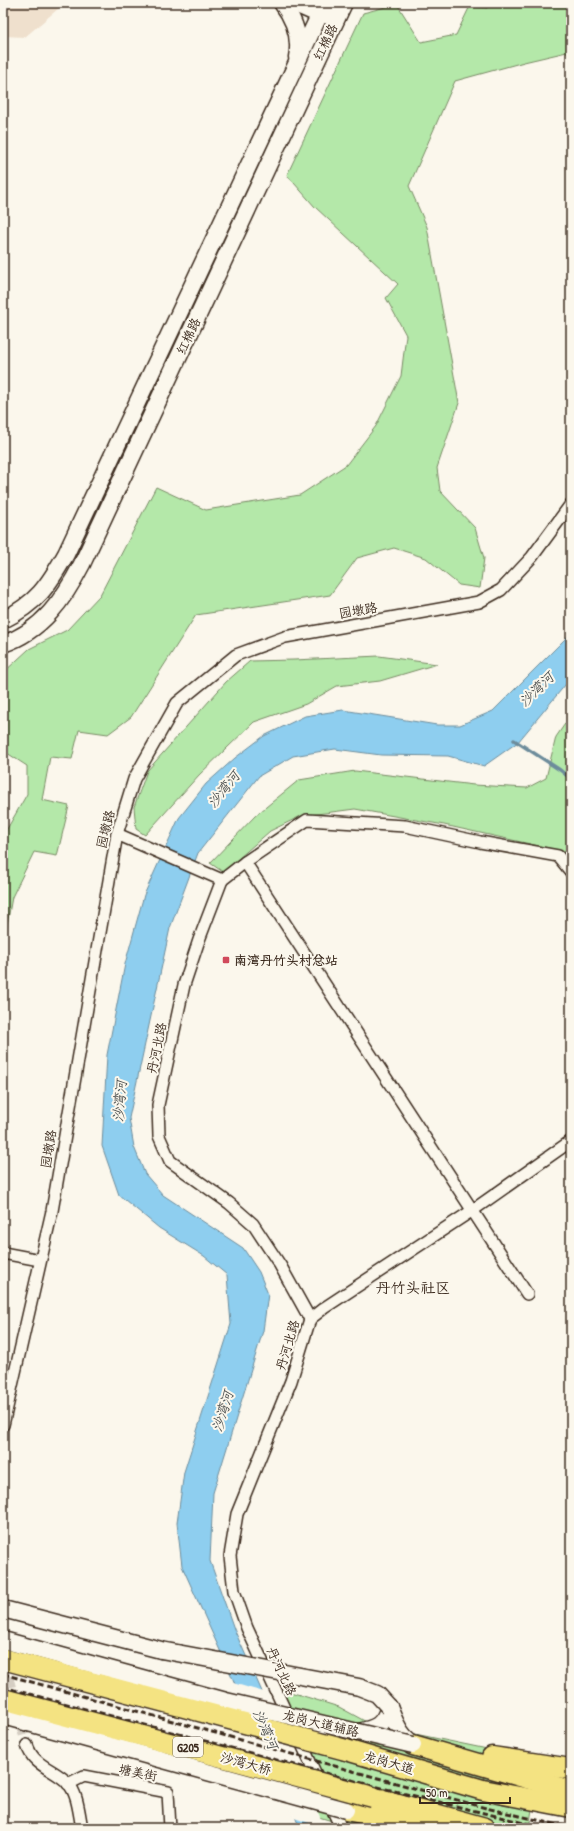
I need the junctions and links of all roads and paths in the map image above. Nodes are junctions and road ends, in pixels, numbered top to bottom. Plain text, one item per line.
1 (282, 3) edge
2 (293, 3) edge
3 (323, 7) edge
4 (341, 9) edge
5 (296, 64) junction
6 (571, 504) edge
7 (3, 620) edge
8 (3, 644) edge
9 (117, 834) junction
10 (245, 862) junction
11 (571, 872) edge
12 (222, 880) junction
13 (571, 1141) edge
14 (473, 1210) junction
15 (3, 1253) edge
16 (40, 1260) junction
17 (527, 1294) dead end
18 (310, 1319) junction
19 (3, 1425) edge
20 (3, 1609) edge
21 (3, 1640) edge
22 (3, 1659) edge
23 (122, 1691) junction
24 (3, 1699) edge
25 (226, 1701) junction
26 (389, 1707) junction
27 (3, 1716) edge
28 (358, 1732) junction
29 (27, 1745) tunnel mouth
30 (413, 1745) junction
31 (571, 1769) edge
32 (571, 1782) edge
33 (68, 1784) junction
34 (571, 1791) edge
35 (571, 1807) edge
36 (343, 1819) edge
37 (385, 1822) edge
38 (82, 1828) edge
39 (170, 1828) edge
40 (437, 1828) edge
41 (485, 1828) edge

1 - 5 main road
2 - 3 main road
3 - 4 main road
3 - 5 main road, 红棉路
4 - 8 main road, 红棉路
5 - 7 main road, 红棉路
6 - 9 street, 园墩路
9 - 12 street
9 - 16 street, 园墩路
10 - 11 street
10 - 12 street
10 - 14 street
12 - 18 street, 丹河北路
13 - 14 street
14 - 17 street
14 - 18 street
15 - 16 street
16 - 19 street, 园墩路
18 - 36 street, 丹河北路
20 - 26 main road, bridge
21 - 25 main road, 龙岗大道辅路, bridge
22 - 23 highway, bridge
23 - 25 highway, bridge
23 - 35 highway, 龙岗大道, bridge
24 - 41 highway, 沙湾大桥 / G205, bridge
25 - 28 main road, 龙岗大道辅路, bridge
26 - 28 main road
26 - 30 main road
27 - 36 main road, bridge
28 - 30 main road, 龙岗大道辅路, bridge
29 - 33 street
30 - 31 highway
30 - 32 main road, 龙岗大道辅路
30 - 34 highway
33 - 38 street
33 - 39 street, 塘美街
36 - 37 highway
37 - 40 highway

